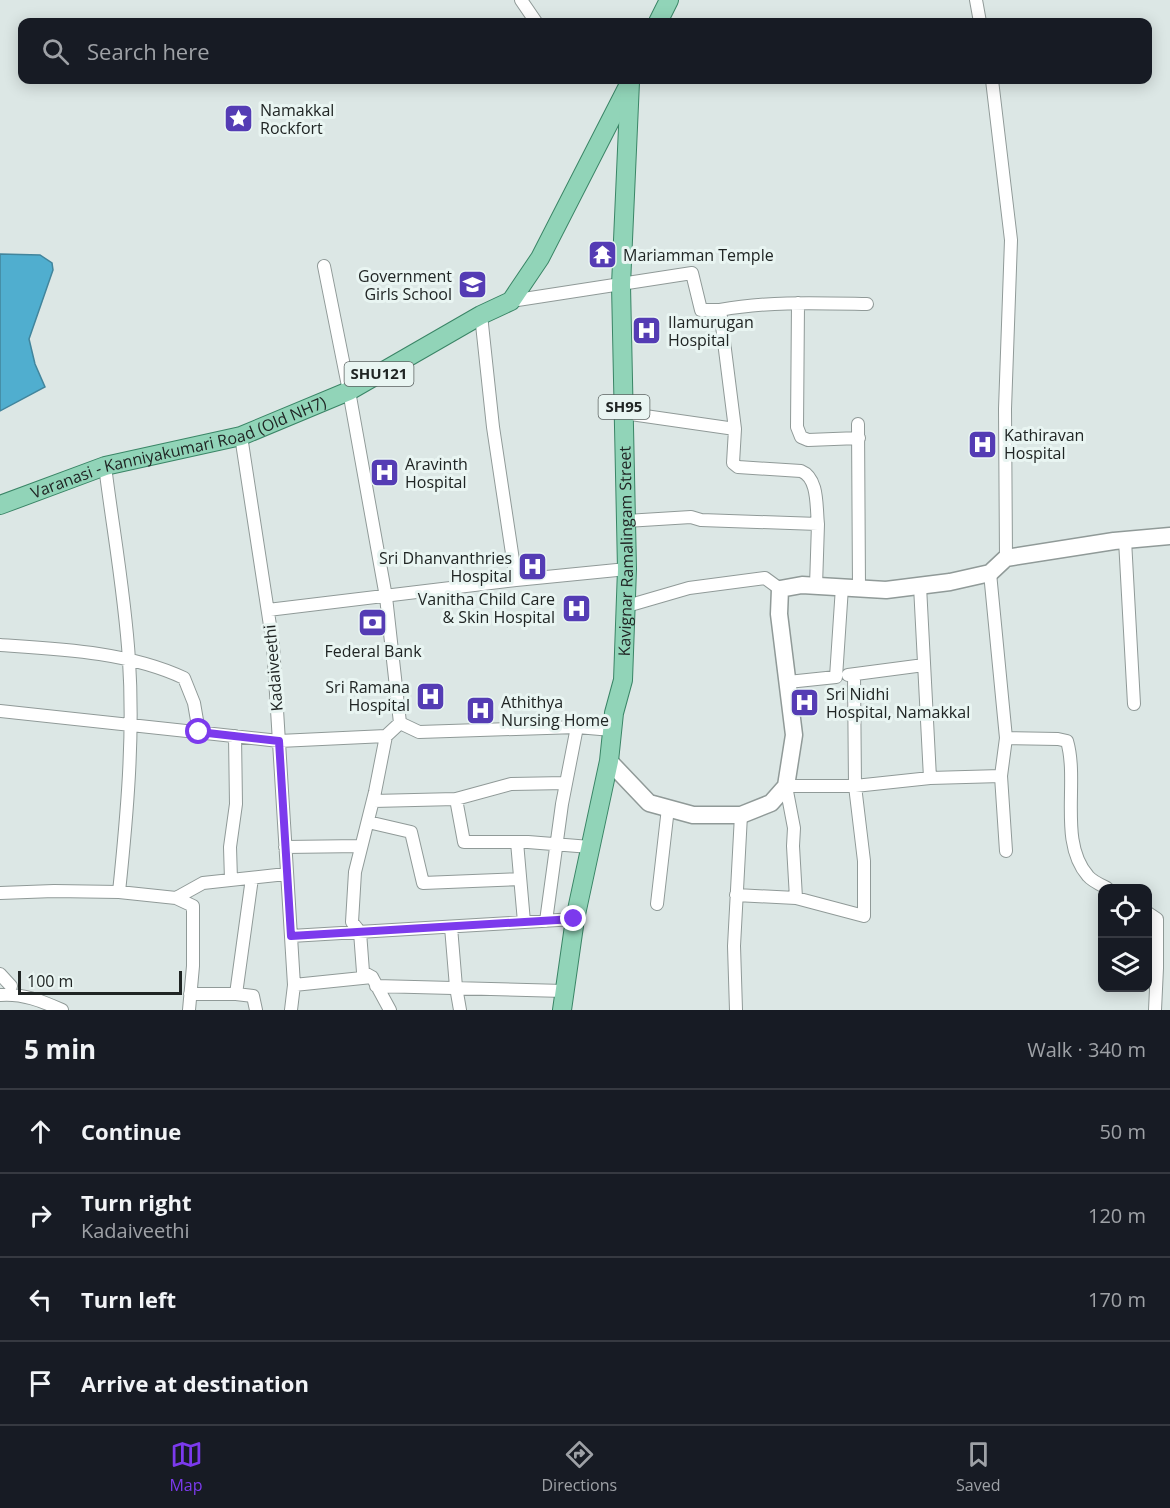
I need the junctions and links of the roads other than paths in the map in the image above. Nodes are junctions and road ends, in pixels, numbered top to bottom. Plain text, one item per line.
1 (521, 0) edge
2 (669, 0) edge
3 (976, 0) edge
4 (533, 18) edge
5 (660, 18) edge
6 (979, 18) edge
7 (628, 84) edge
8 (630, 84) edge
9 (992, 84) edge
10 (324, 266) dead end
11 (621, 285) junction
12 (511, 301) junction
13 (798, 303) junction
14 (867, 304) dead end
15 (720, 310) junction
16 (481, 315) junction
17 (349, 391) junction
18 (624, 413) junction
19 (858, 424) dead end
20 (735, 429) junction
21 (241, 436) junction
22 (859, 438) junction
23 (105, 466) junction
24 (0, 505) edge
25 (627, 522) junction
26 (818, 524) junction
27 (1170, 536) edge
28 (1125, 540) junction
29 (1006, 558) junction
30 (627, 569) junction
31 (990, 573) junction
32 (516, 580) junction
33 (816, 586) junction
34 (920, 586) junction
35 (842, 587) junction
36 (859, 588) junction
37 (780, 589) junction
38 (386, 597) junction
39 (627, 606) junction
40 (267, 610) junction
41 (0, 645) edge
42 (129, 659) junction
43 (924, 664) junction
44 (854, 675) junction
45 (836, 677) junction
46 (788, 682) junction
47 (1134, 704) dead end
48 (0, 711) edge
49 (400, 723) junction
50 (131, 724) junction
51 (577, 727) junction
52 (612, 730) junction
53 (199, 732) junction
54 (386, 735) junction
55 (235, 736) junction
56 (1006, 738) junction
57 (279, 741) junction
58 (609, 760) junction
59 (1001, 776) junction
60 (930, 778) junction
61 (566, 783) junction
62 (786, 786) junction
63 (855, 786) junction
64 (456, 799) junction
65 (373, 801) junction
66 (668, 808) junction
67 (741, 814) junction
68 (368, 822) junction
69 (517, 842) junction
70 (558, 844) junction
71 (362, 846) junction
72 (285, 847) junction
73 (590, 847) junction
74 (1006, 851) dead end
75 (286, 874) junction
76 (252, 878) junction
77 (520, 879) junction
78 (231, 880) junction
79 (1100, 884) edge
80 (119, 892) junction
81 (0, 893) edge
82 (736, 895) junction
83 (176, 898) junction
84 (796, 898) junction
85 (657, 904) dead end
86 (1152, 916) edge
87 (574, 919) junction
88 (546, 921) junction
89 (524, 922) junction
90 (451, 927) junction
91 (360, 932) junction
92 (291, 936) junction
93 (1164, 968) edge
94 (0, 974) edge
95 (374, 981) junction
96 (294, 985) junction
97 (11, 986) dead end
98 (456, 987) junction
99 (564, 991) junction
100 (190, 994) junction
101 (236, 994) junction
102 (0, 995) edge
103 (61, 1010) edge
104 (189, 1010) edge
105 (256, 1010) edge
106 (291, 1010) edge
107 (390, 1010) edge
108 (460, 1010) edge
109 (562, 1010) edge
110 (736, 1010) edge
111 (1155, 1010) edge

1 - 4 street
2 - 5 main road
3 - 6 street
7 - 12 main road
8 - 11 main road, Kavignar Ramalingam Street / SH95
9 - 29 street
10 - 17 street
11 - 12 street
11 - 15 street
11 - 18 main road, Kavignar Ramalingam Street / SH95
12 - 16 main road, Varanasi - Kanniyakumari Road (Old NH7) / SHU121
13 - 14 street
13 - 15 street
13 - 22 street
15 - 20 street
16 - 17 main road, Varanasi - Kanniyakumari Road (Old NH7) / SHU121
16 - 32 street
17 - 21 main road, Varanasi - Kanniyakumari Road (Old NH7) / SHU121
17 - 38 street
18 - 20 street
18 - 25 main road, Kavignar Ramalingam Street / SH95
19 - 22 street
20 - 26 street
21 - 23 main road, Varanasi - Kanniyakumari Road (Old NH7) / SHU121
21 - 40 street, Kadaiveethi
22 - 36 street
23 - 24 main road, Varanasi - Kanniyakumari Road (Old NH7) / SHU121
23 - 42 street
25 - 26 street
25 - 30 main road, Kavignar Ramalingam Street / SH95
26 - 33 street
27 - 28 street
28 - 29 street
28 - 47 street
29 - 31 street
30 - 32 street
30 - 39 main road, Kavignar Ramalingam Street / SH95
31 - 34 street
31 - 56 street
32 - 38 street
33 - 35 street
33 - 37 street
34 - 36 street
34 - 43 street
35 - 36 street
35 - 45 street
37 - 39 street
37 - 46 street
38 - 40 street
38 - 49 street
39 - 52 main road, Kavignar Ramalingam Street / SH95
40 - 57 street, Kadaiveethi
41 - 42 street
42 - 50 street
42 - 53 street
43 - 44 street
43 - 60 street
44 - 45 street
44 - 63 street
45 - 46 street
46 - 62 street
48 - 50 street
49 - 51 street
49 - 54 street
50 - 53 street
50 - 80 street
51 - 52 street
51 - 61 street
52 - 58 main road, SH95
53 - 55 street
54 - 57 street
54 - 65 street
55 - 57 street
55 - 78 street
56 - 59 street
56 - 79 street
57 - 72 street, Kadaiveethi
58 - 66 street
58 - 73 main road, SH95
59 - 60 street
59 - 74 street
60 - 63 street
61 - 64 street
61 - 70 street
62 - 63 street
62 - 67 street
62 - 84 street
63 - 84 street
64 - 65 street
64 - 69 street
65 - 68 street
66 - 67 street
66 - 85 street
67 - 82 street
68 - 71 street
68 - 77 street
69 - 70 street
69 - 77 street
70 - 73 street
70 - 88 street
71 - 72 street
71 - 91 street
72 - 75 street, Kadaiveethi
73 - 87 main road, SH95
75 - 76 street
75 - 92 street, Kadaiveethi
76 - 78 street
76 - 101 street
77 - 89 street
78 - 83 street
80 - 81 street
80 - 83 street
82 - 84 street
82 - 110 street
83 - 100 street
86 - 93 street
87 - 88 street
87 - 99 main road, SH95
88 - 89 street
89 - 90 street
90 - 91 street
90 - 98 street
91 - 92 street
91 - 95 street
92 - 96 street, Kadaiveethi
93 - 111 street
94 - 97 street
95 - 96 street
95 - 98 street
95 - 107 street
96 - 106 street, Kadaiveethi
98 - 99 street
98 - 108 street
99 - 109 main road, SH95
100 - 101 street
100 - 104 street
101 - 105 street
102 - 103 street

